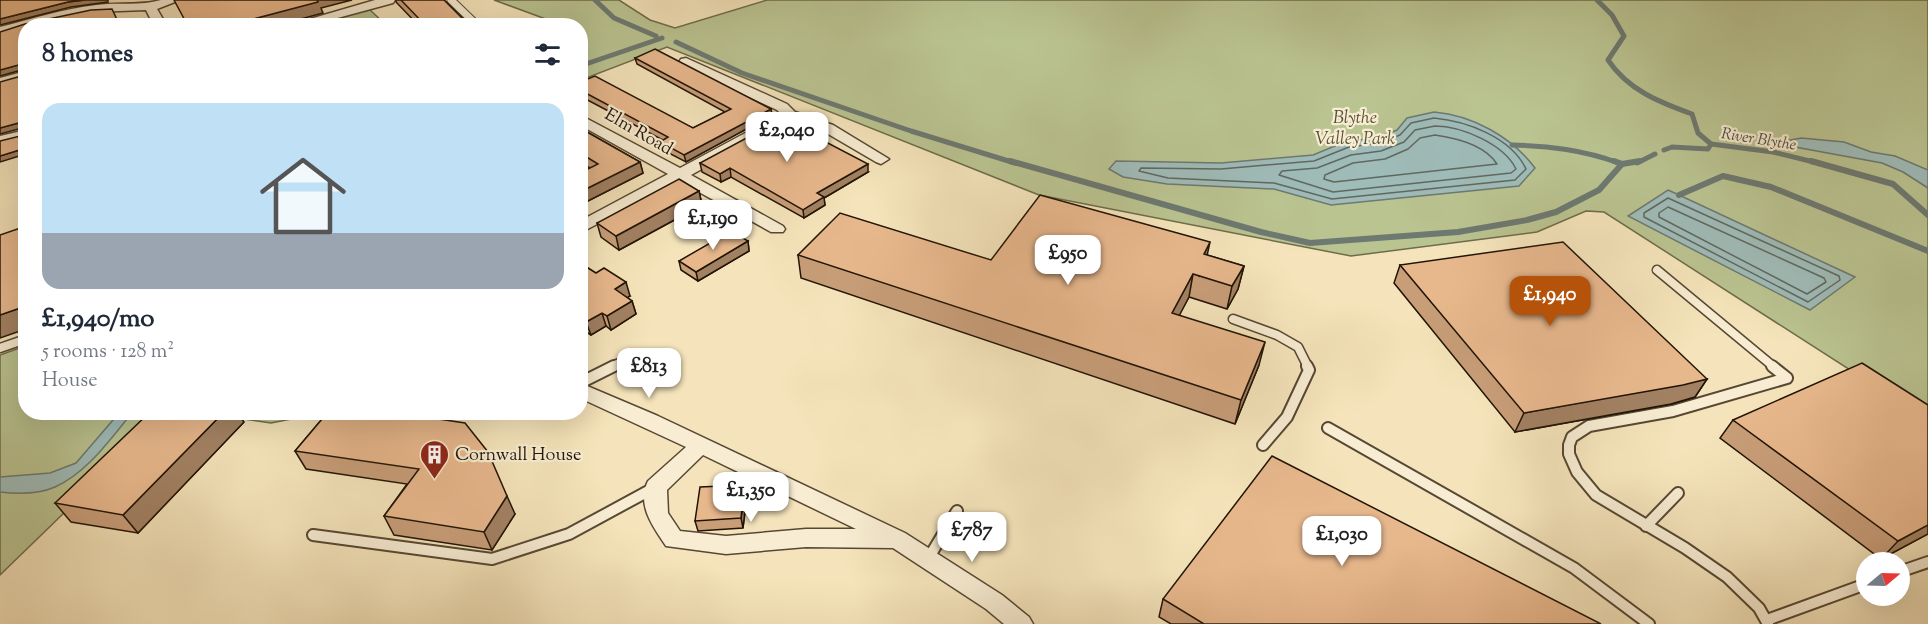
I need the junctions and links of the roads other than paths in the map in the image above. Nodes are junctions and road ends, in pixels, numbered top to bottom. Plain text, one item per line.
1 (174, 0) edge
2 (388, 0) edge
3 (451, 0) edge
4 (150, 8) junction
5 (52, 18) edge
6 (156, 18) edge
7 (322, 18) edge
8 (470, 18) edge
9 (18, 26) edge
10 (0, 31) edge
11 (686, 62) edge
12 (18, 77) edge
13 (0, 82) edge
14 (790, 115) junction
15 (588, 124) edge
16 (18, 136) edge
17 (0, 141) edge
18 (880, 159) dead end
19 (678, 176) junction
20 (588, 224) edge
21 (777, 229) dead end
22 (1657, 270) dead end
23 (1233, 319) dead end
24 (18, 342) edge
25 (0, 348) edge
26 (623, 361) dead end
27 (588, 380) edge
28 (588, 394) edge
29 (1328, 428) dead end
30 (1263, 445) dead end
31 (700, 446) junction
32 (656, 487) junction
33 (1678, 493) dead end
34 (957, 511) dead end
35 (1646, 526) junction
36 (314, 535) dead end
37 (897, 539) junction
38 (928, 559) junction
39 (1928, 562) edge
40 (1910, 568) edge
41 (1856, 588) edge
42 (1768, 622) edge
43 (1022, 624) edge
44 (1648, 624) edge

1 - 4 street
2 - 7 street
3 - 8 lane
4 - 5 street
4 - 6 street
9 - 10 street
11 - 14 street
12 - 13 street
14 - 18 street
14 - 19 street
15 - 19 street, Elm Road
16 - 17 street
19 - 20 street
19 - 21 street, Elm Road
22 - 35 lane
23 - 30 lane
24 - 25 lane
26 - 27 lane
28 - 31 street
29 - 44 lane
31 - 32 street
31 - 37 street
32 - 36 lane
32 - 37 street
33 - 35 lane
34 - 38 lane
35 - 42 lane
37 - 38 street
38 - 43 street
39 - 40 lane
41 - 42 lane

